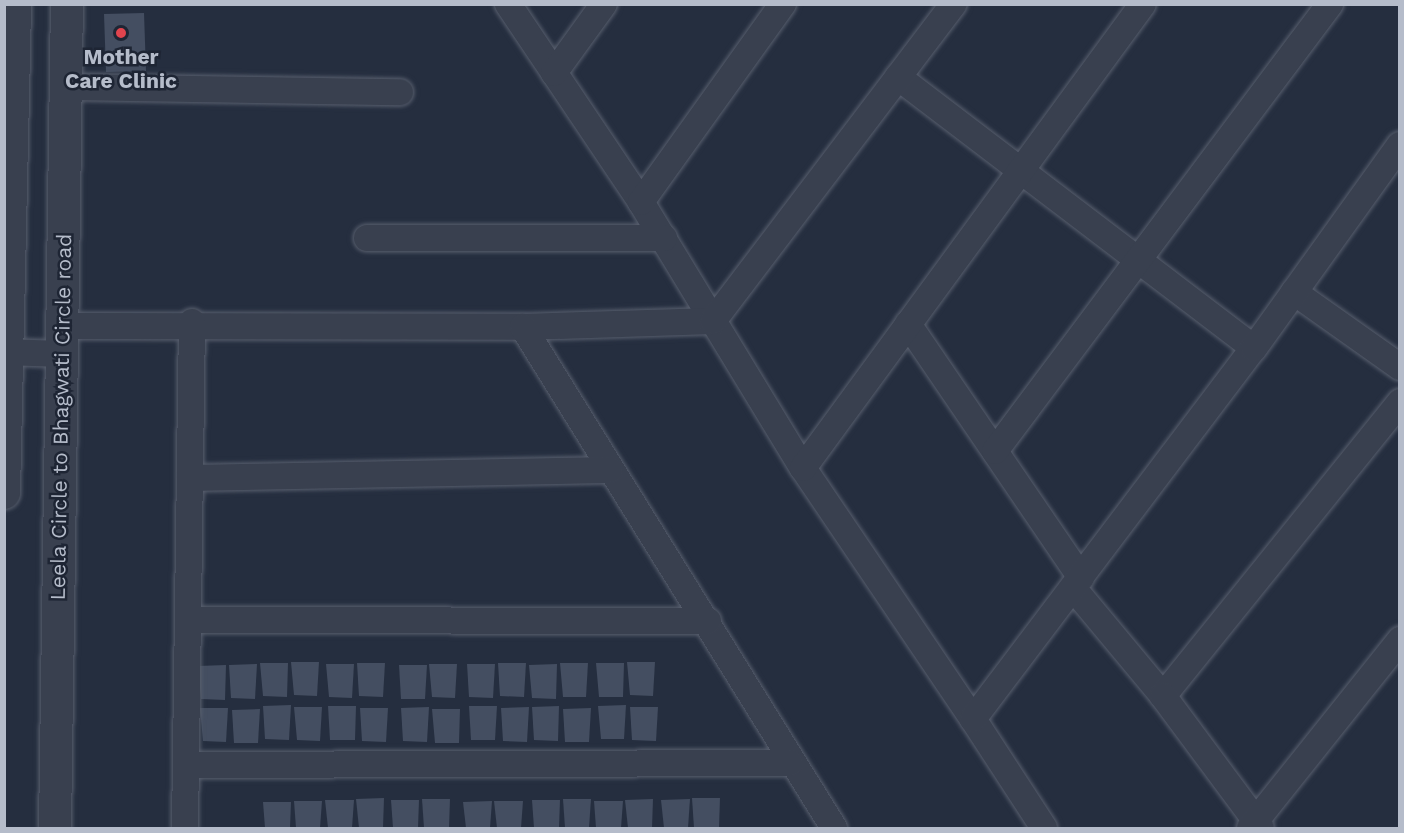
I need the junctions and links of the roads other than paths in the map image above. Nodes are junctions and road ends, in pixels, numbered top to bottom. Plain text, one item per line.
1 (15, 4) edge
2 (67, 4) edge
3 (508, 4) edge
4 (604, 4) edge
5 (783, 4) edge
6 (954, 4) edge
7 (1143, 4) edge
8 (1330, 4) edge
9 (554, 73) junction
10 (898, 77) junction
11 (66, 87) junction
12 (400, 92) dead end
13 (1400, 146) edge
14 (1023, 168) junction
15 (8, 194) edge
16 (641, 202) junction
17 (367, 238) dead end
18 (664, 238) junction
19 (1140, 257) junction
20 (1294, 292) junction
21 (713, 321) junction
22 (192, 322) junction
23 (908, 324) junction
24 (523, 327) junction
25 (62, 340) junction
26 (1254, 348) junction
27 (6, 352) edge
28 (1400, 367) edge
29 (1400, 402) edge
30 (995, 451) junction
31 (803, 468) junction
32 (610, 470) junction
33 (190, 478) junction
34 (5, 488) edge
35 (4, 493) edge
36 (1077, 584) junction
37 (188, 620) junction
38 (708, 621) junction
39 (1400, 640) edge
40 (1163, 696) junction
41 (973, 719) junction
42 (790, 763) junction
43 (186, 765) junction
44 (1255, 826) edge
45 (55, 828) edge
46 (185, 828) edge
47 (834, 828) edge
48 (1044, 828) edge

1 - 15 street
2 - 11 street, Leela Circle to Bhagwati Circle road
3 - 9 street
4 - 9 street
5 - 16 street
6 - 10 street
7 - 14 street
8 - 19 street
9 - 16 street
10 - 14 street
10 - 21 street
11 - 12 street
11 - 25 street, Leela Circle to Bhagwati Circle road
13 - 20 street
14 - 19 street
14 - 23 street
15 - 27 street
16 - 18 street
17 - 18 street
18 - 21 street
19 - 26 street
19 - 30 street
20 - 26 street
20 - 28 street
21 - 24 street
21 - 31 street
22 - 24 street
22 - 25 street
22 - 33 street
23 - 30 street
23 - 31 street
24 - 32 street
25 - 27 street
25 - 45 street, Leela Circle to Bhagwati Circle road
26 - 36 street
27 - 34 street
29 - 40 street
30 - 36 street
31 - 41 street
32 - 33 street
32 - 38 street
33 - 37 street
34 - 35 street
36 - 40 street
36 - 41 street
37 - 38 street
37 - 43 street
38 - 42 street
39 - 44 street
40 - 44 street
41 - 48 street
42 - 43 street
42 - 47 street
43 - 46 street

